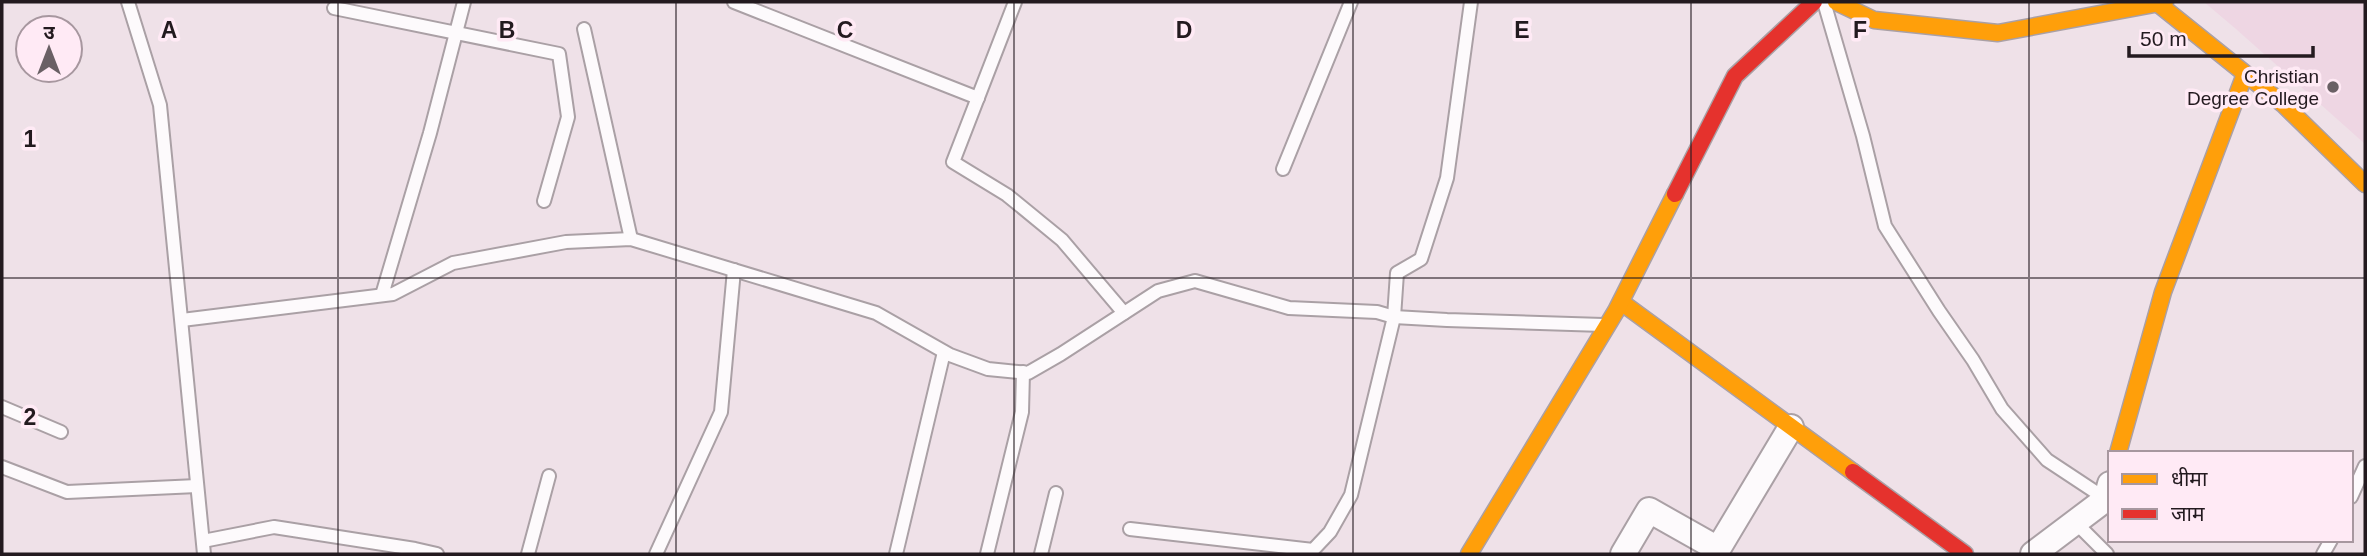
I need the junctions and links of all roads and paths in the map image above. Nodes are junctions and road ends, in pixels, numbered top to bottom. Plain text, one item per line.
1 (128, 2) edge
2 (464, 2) edge
3 (734, 2) edge
4 (1015, 2) edge
5 (1351, 2) edge
6 (1471, 2) edge
7 (1814, 2) edge
8 (1824, 2) edge
9 (1836, 2) edge
10 (2160, 2) edge
11 (334, 8) dead end
12 (584, 29) dead end
13 (456, 33) junction
14 (2245, 74) junction
15 (978, 98) junction
16 (1283, 169) dead end
17 (2365, 184) edge
18 (544, 201) dead end
19 (631, 239) junction
20 (734, 270) junction
21 (382, 295) junction
22 (1620, 302) junction
23 (1124, 313) junction
24 (1394, 317) junction
25 (182, 320) junction
26 (1607, 325) junction
27 (944, 352) junction
28 (1023, 372) junction
29 (2, 407) edge
30 (1791, 427) junction
31 (61, 432) dead end
32 (2120, 451) edge
33 (2365, 466) edge
34 (2, 467) edge
35 (549, 476) dead end
36 (197, 486) junction
37 (2108, 491) edge
38 (2353, 492) edge
39 (1056, 493) dead end
40 (2075, 522) junction
41 (1130, 529) dead end
42 (204, 547) edge
43 (1311, 552) edge
44 (437, 554) edge
45 (528, 554) edge
46 (656, 554) edge
47 (896, 554) edge
48 (987, 554) edge
49 (1041, 554) edge
50 (1469, 554) edge
51 (1623, 554) edge
52 (1965, 554) edge
53 (2033, 554) edge
54 (2107, 554) edge

1 - 25 lane
2 - 13 lane
3 - 15 lane
4 - 15 lane
5 - 16 lane
6 - 24 lane
7 - 22 street
8 - 37 lane
9 - 10 street
10 - 14 street
11 - 13 lane
12 - 19 lane
13 - 18 lane
13 - 21 lane
14 - 17 street
14 - 32 street
15 - 23 lane
19 - 20 lane
19 - 21 lane
20 - 27 lane
20 - 46 lane
21 - 25 lane
22 - 26 street
22 - 30 street
23 - 24 lane
23 - 28 lane
24 - 26 lane
24 - 43 lane
25 - 36 lane
26 - 50 street
27 - 28 lane
27 - 47 lane
28 - 48 lane
29 - 31 lane
30 - 51 street
30 - 52 street
33 - 38 lane
34 - 36 lane
35 - 45 lane
36 - 42 lane
37 - 40 street
39 - 49 lane
40 - 53 street
40 - 54 lane
41 - 43 lane
42 - 44 lane

